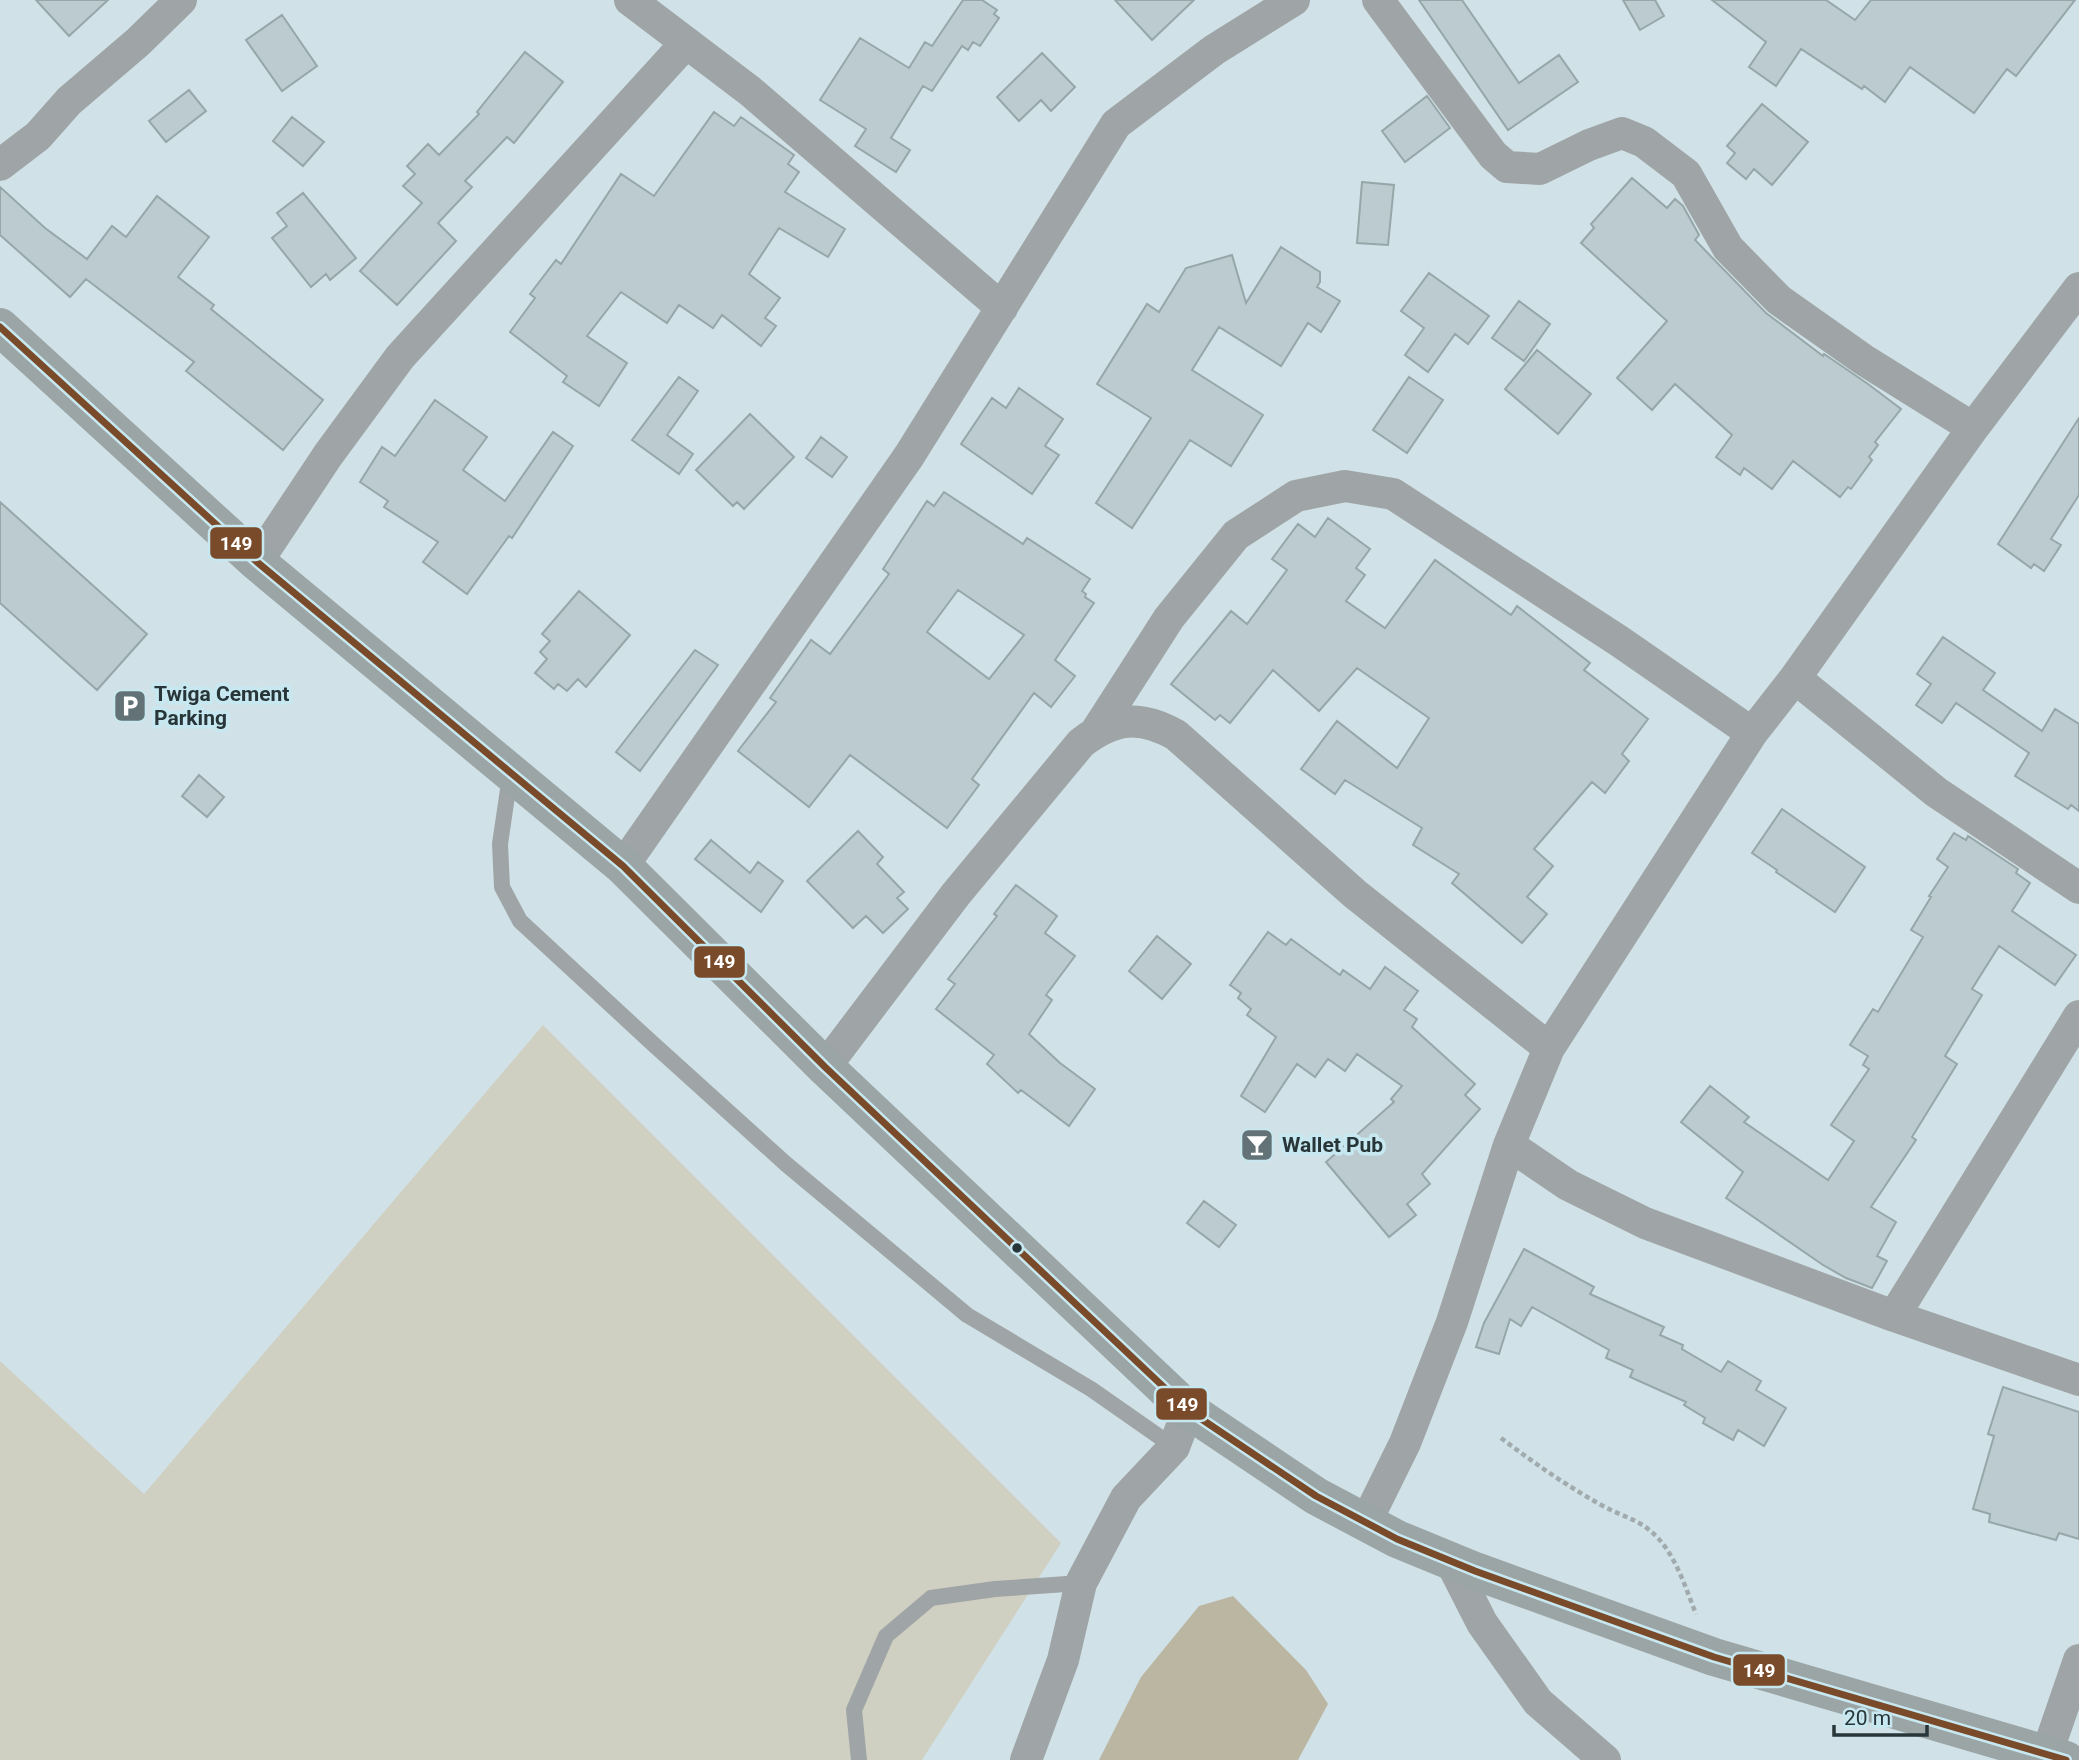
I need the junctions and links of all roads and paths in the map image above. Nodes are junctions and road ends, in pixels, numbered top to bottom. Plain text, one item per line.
1 (181, 0) edge
2 (630, 0) edge
3 (1294, 0) edge
4 (1378, 0) edge
5 (686, 43) junction
6 (0, 165) edge
7 (2079, 288) edge
8 (1002, 308) junction
9 (0, 327) edge
10 (1973, 428) junction
11 (257, 562) junction
12 (1795, 677) junction
13 (1097, 730) junction
14 (1752, 733) junction
15 (511, 772) junction
16 (623, 866) junction
17 (2079, 888) edge
18 (2077, 1024) edge
19 (1549, 1048) junction
20 (825, 1067) junction
21 (1509, 1145) junction
22 (1894, 1316) junction
23 (2079, 1380) edge
24 (1188, 1410) junction
25 (1501, 1438) dead end
26 (1174, 1447) junction
27 (1366, 1522) junction
28 (1451, 1562) junction
29 (1081, 1583) junction
30 (1714, 1657) junction
31 (2079, 1660) edge
32 (2057, 1757) edge
33 (859, 1760) edge
34 (1026, 1760) edge
35 (1605, 1760) edge

1 - 6 street
2 - 5 street
3 - 8 street
4 - 10 street
5 - 8 street
5 - 11 street
7 - 10 street
8 - 16 street
9 - 11 main road
10 - 12 street
11 - 15 main road
12 - 14 street
12 - 17 street
13 - 14 street
13 - 19 street
13 - 20 street
14 - 19 street
15 - 16 main road
15 - 26 lane
16 - 20 main road
18 - 22 street
19 - 21 street
20 - 24 main road
21 - 22 street
21 - 27 street
22 - 23 street
24 - 26 street
24 - 27 main road
25 - 30 path
26 - 29 street
27 - 28 main road
28 - 30 main road
28 - 35 street
29 - 33 lane
29 - 34 street
30 - 32 main road
31 - 32 street

